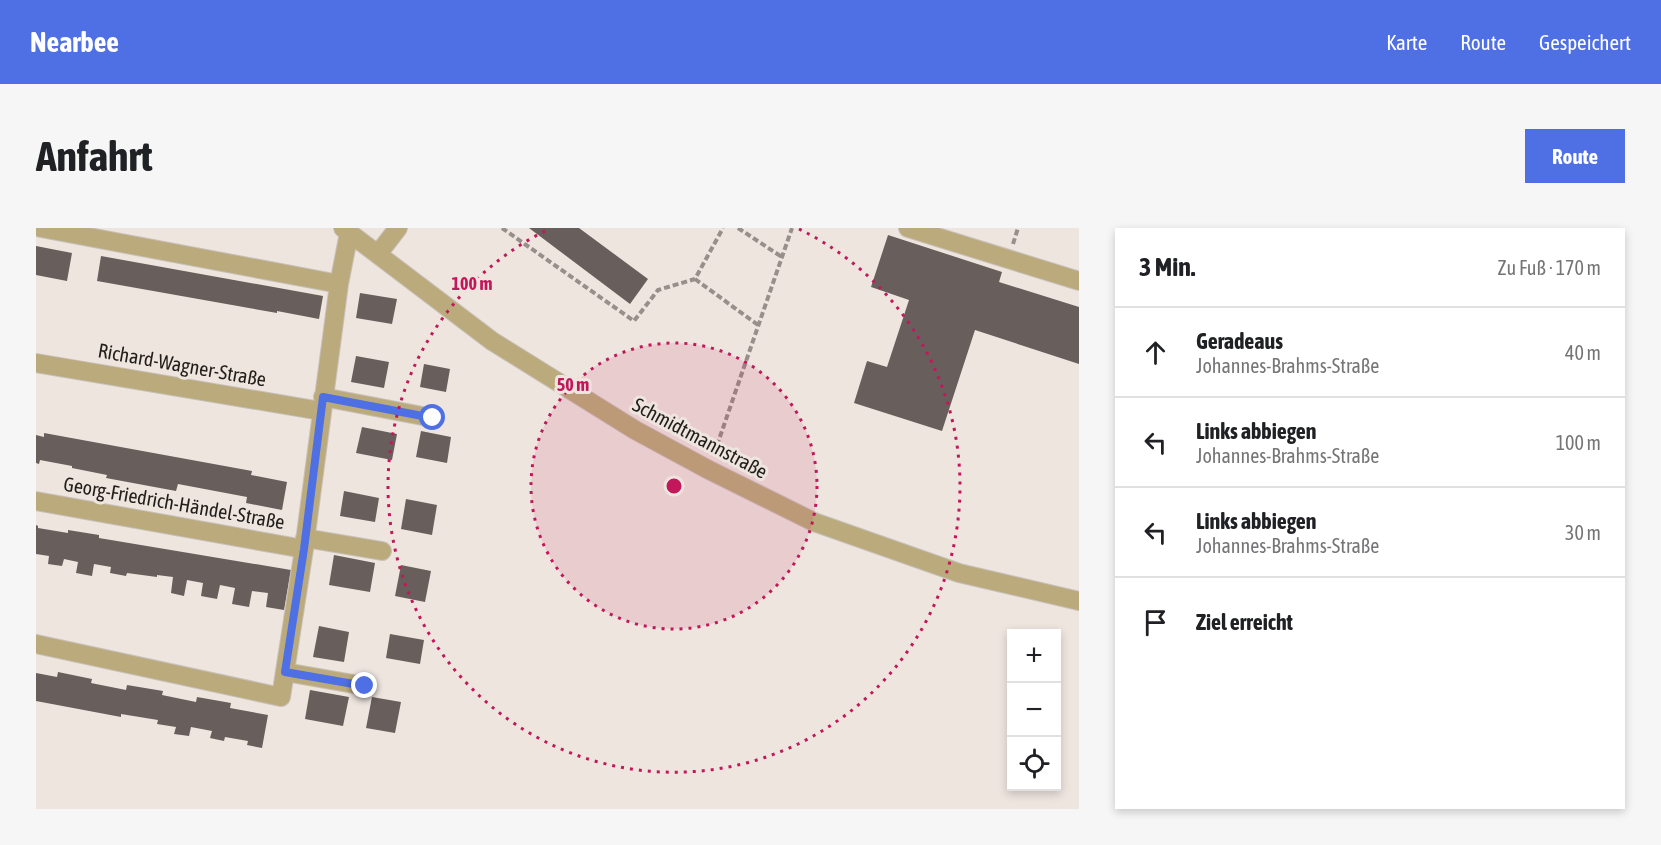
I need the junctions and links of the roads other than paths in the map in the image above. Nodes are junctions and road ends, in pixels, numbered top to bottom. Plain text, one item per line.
1 (41, 228) edge
2 (398, 228) edge
3 (908, 228) edge
4 (346, 230) edge
5 (378, 254) junction
6 (1079, 281) edge
7 (339, 284) junction
8 (36, 363) edge
9 (322, 404) junction
10 (433, 418) dead end
11 (36, 501) edge
12 (305, 543) junction
13 (382, 552) dead end
14 (1079, 601) edge
15 (36, 644) edge
16 (285, 672) junction
17 (365, 686) dead end

1 - 7 street
2 - 5 street
3 - 6 street
4 - 5 street, Schmidtmannstraße
4 - 7 street
5 - 14 street, Schmidtmannstraße
7 - 9 street
8 - 9 street, Richard-Wagner-Straße
9 - 10 street, Richard-Wagner-Straße
9 - 12 street
11 - 12 street, Georg-Friedrich-Händel-Straße
12 - 13 street, Georg-Friedrich-Händel-Straße
12 - 16 street
15 - 16 street
16 - 17 street

